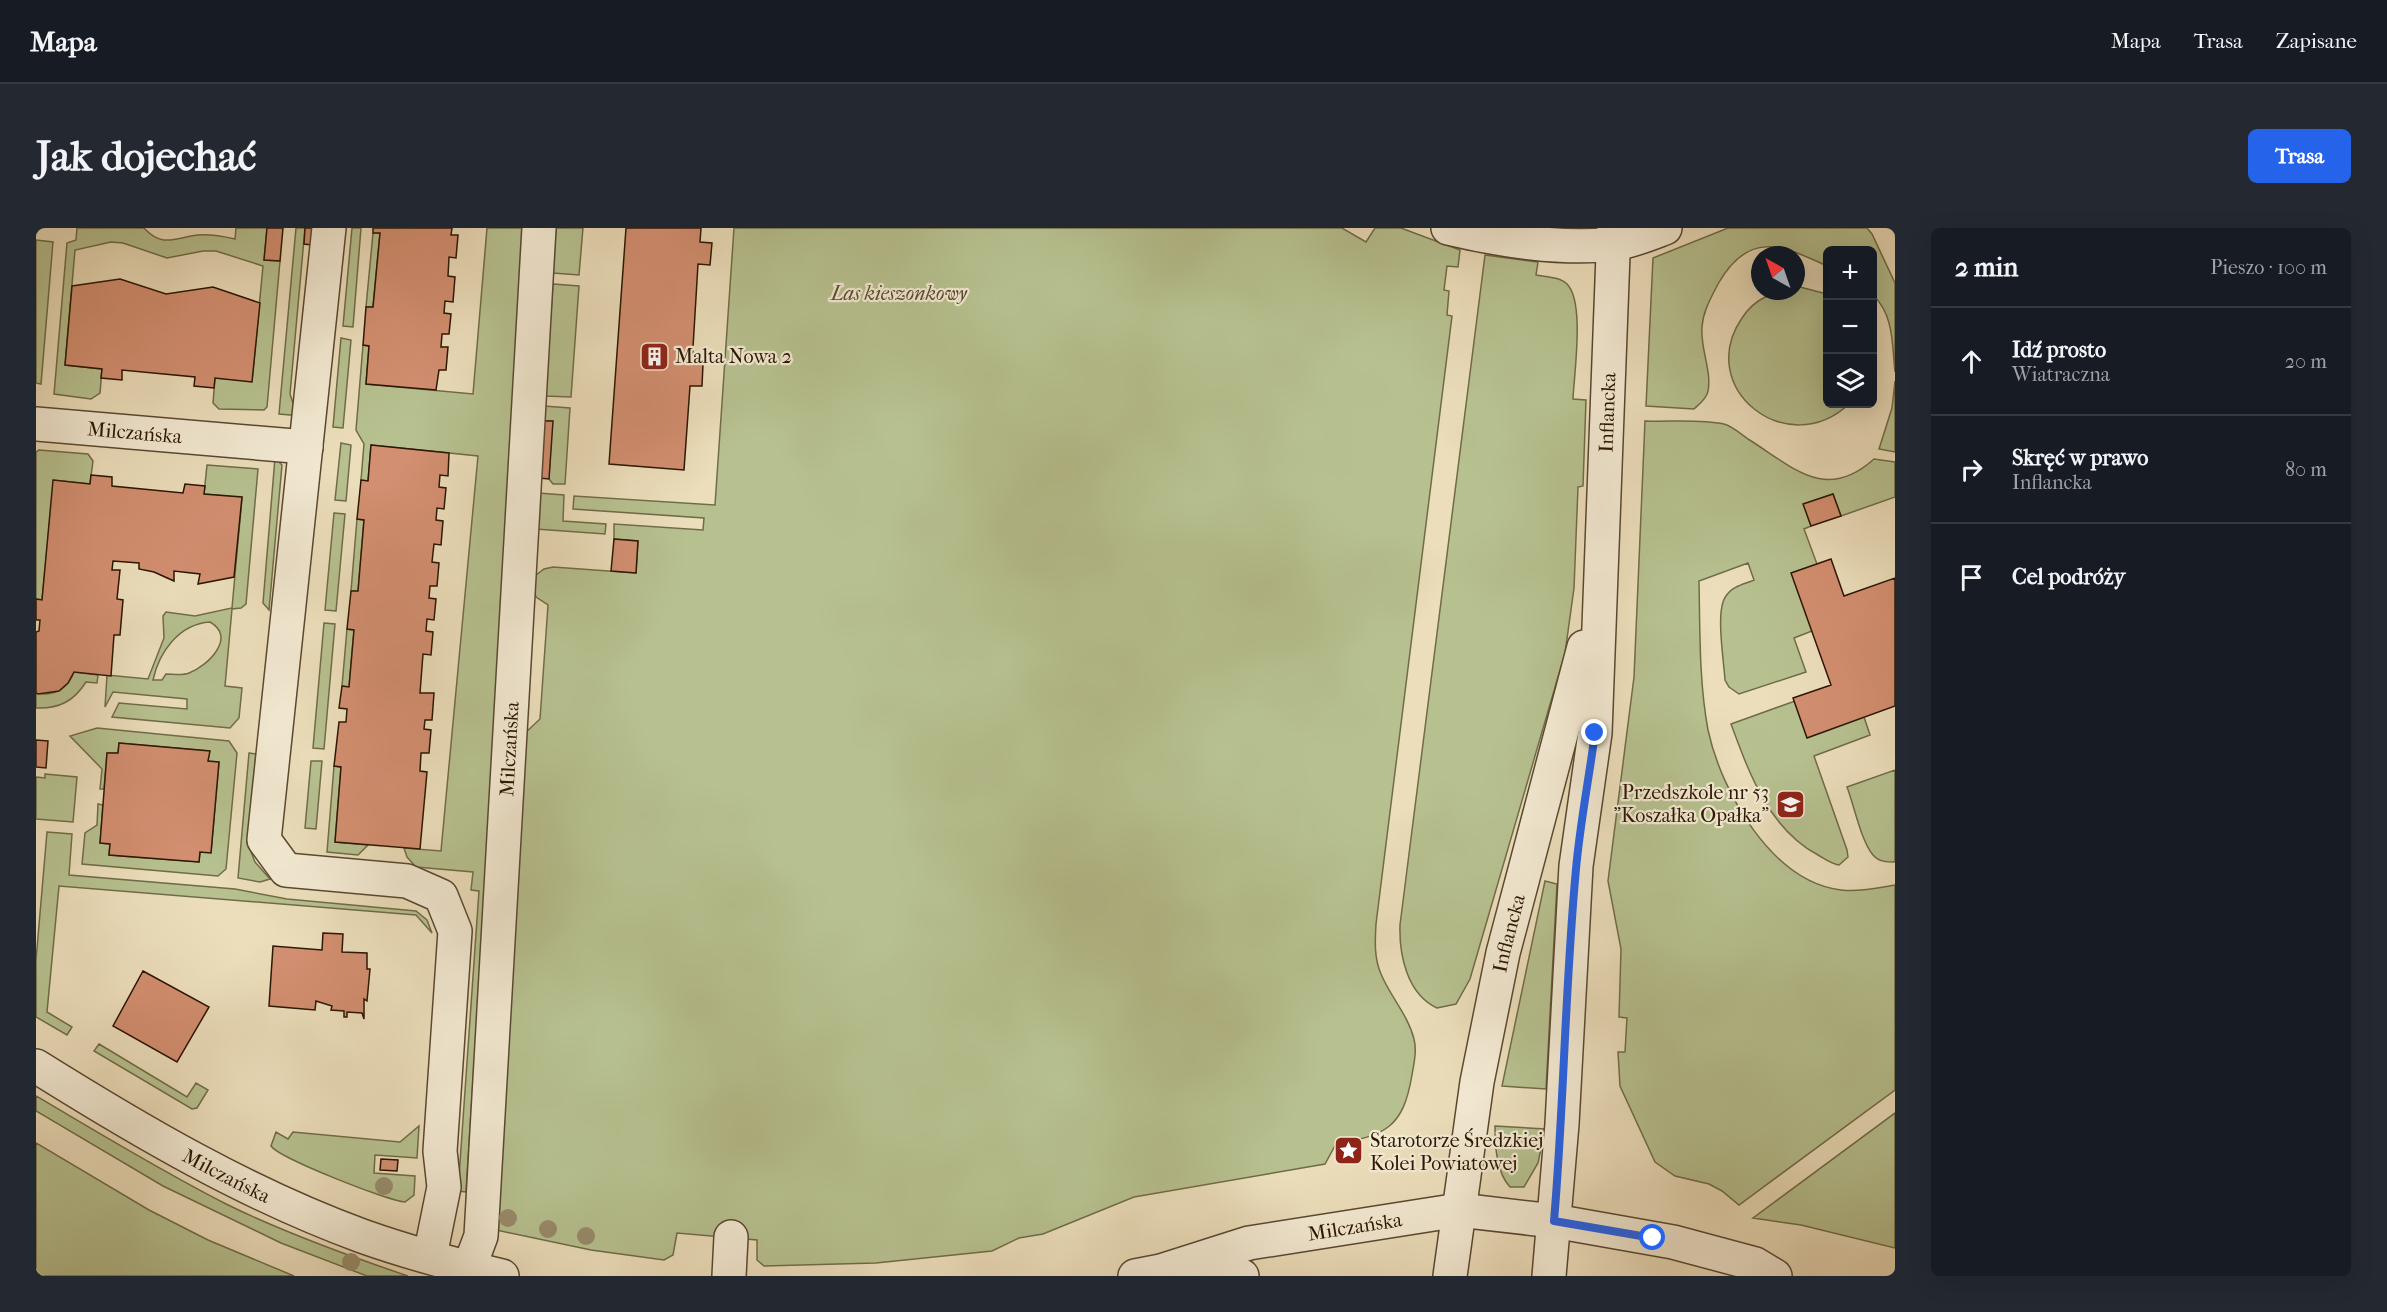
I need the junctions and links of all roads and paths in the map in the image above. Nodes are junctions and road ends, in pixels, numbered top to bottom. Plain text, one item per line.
1 (329, 228) edge
2 (539, 228) edge
3 (1448, 228) edge
4 (1665, 228) edge
5 (1613, 236) edge
6 (36, 424) edge
7 (306, 447) junction
8 (1598, 596) junction
9 (36, 1066) edge
10 (1459, 1210) junction
11 (1554, 1221) junction
12 (731, 1237) dead end
13 (430, 1256) junction
14 (469, 1268) junction
15 (1148, 1274) edge
16 (502, 1276) edge
17 (729, 1276) edge
18 (1242, 1276) edge
19 (1450, 1276) edge
20 (1549, 1276) edge
21 (1775, 1276) edge

1 - 7 street
2 - 14 street, Milczańska
3 - 5 street
4 - 5 street
5 - 8 street, Inflancka
6 - 7 street, Milczańska
7 - 13 street
8 - 10 street, Inflancka
8 - 11 street, Inflancka
9 - 13 street, Milczańska
10 - 11 street, Milczańska
10 - 15 street, Milczańska
10 - 19 street, Inflancka
11 - 20 street, Inflancka
11 - 21 street, Milczańska
12 - 17 street
13 - 14 street, Milczańska
14 - 16 street, Milczańska
15 - 18 street, Milczańska

